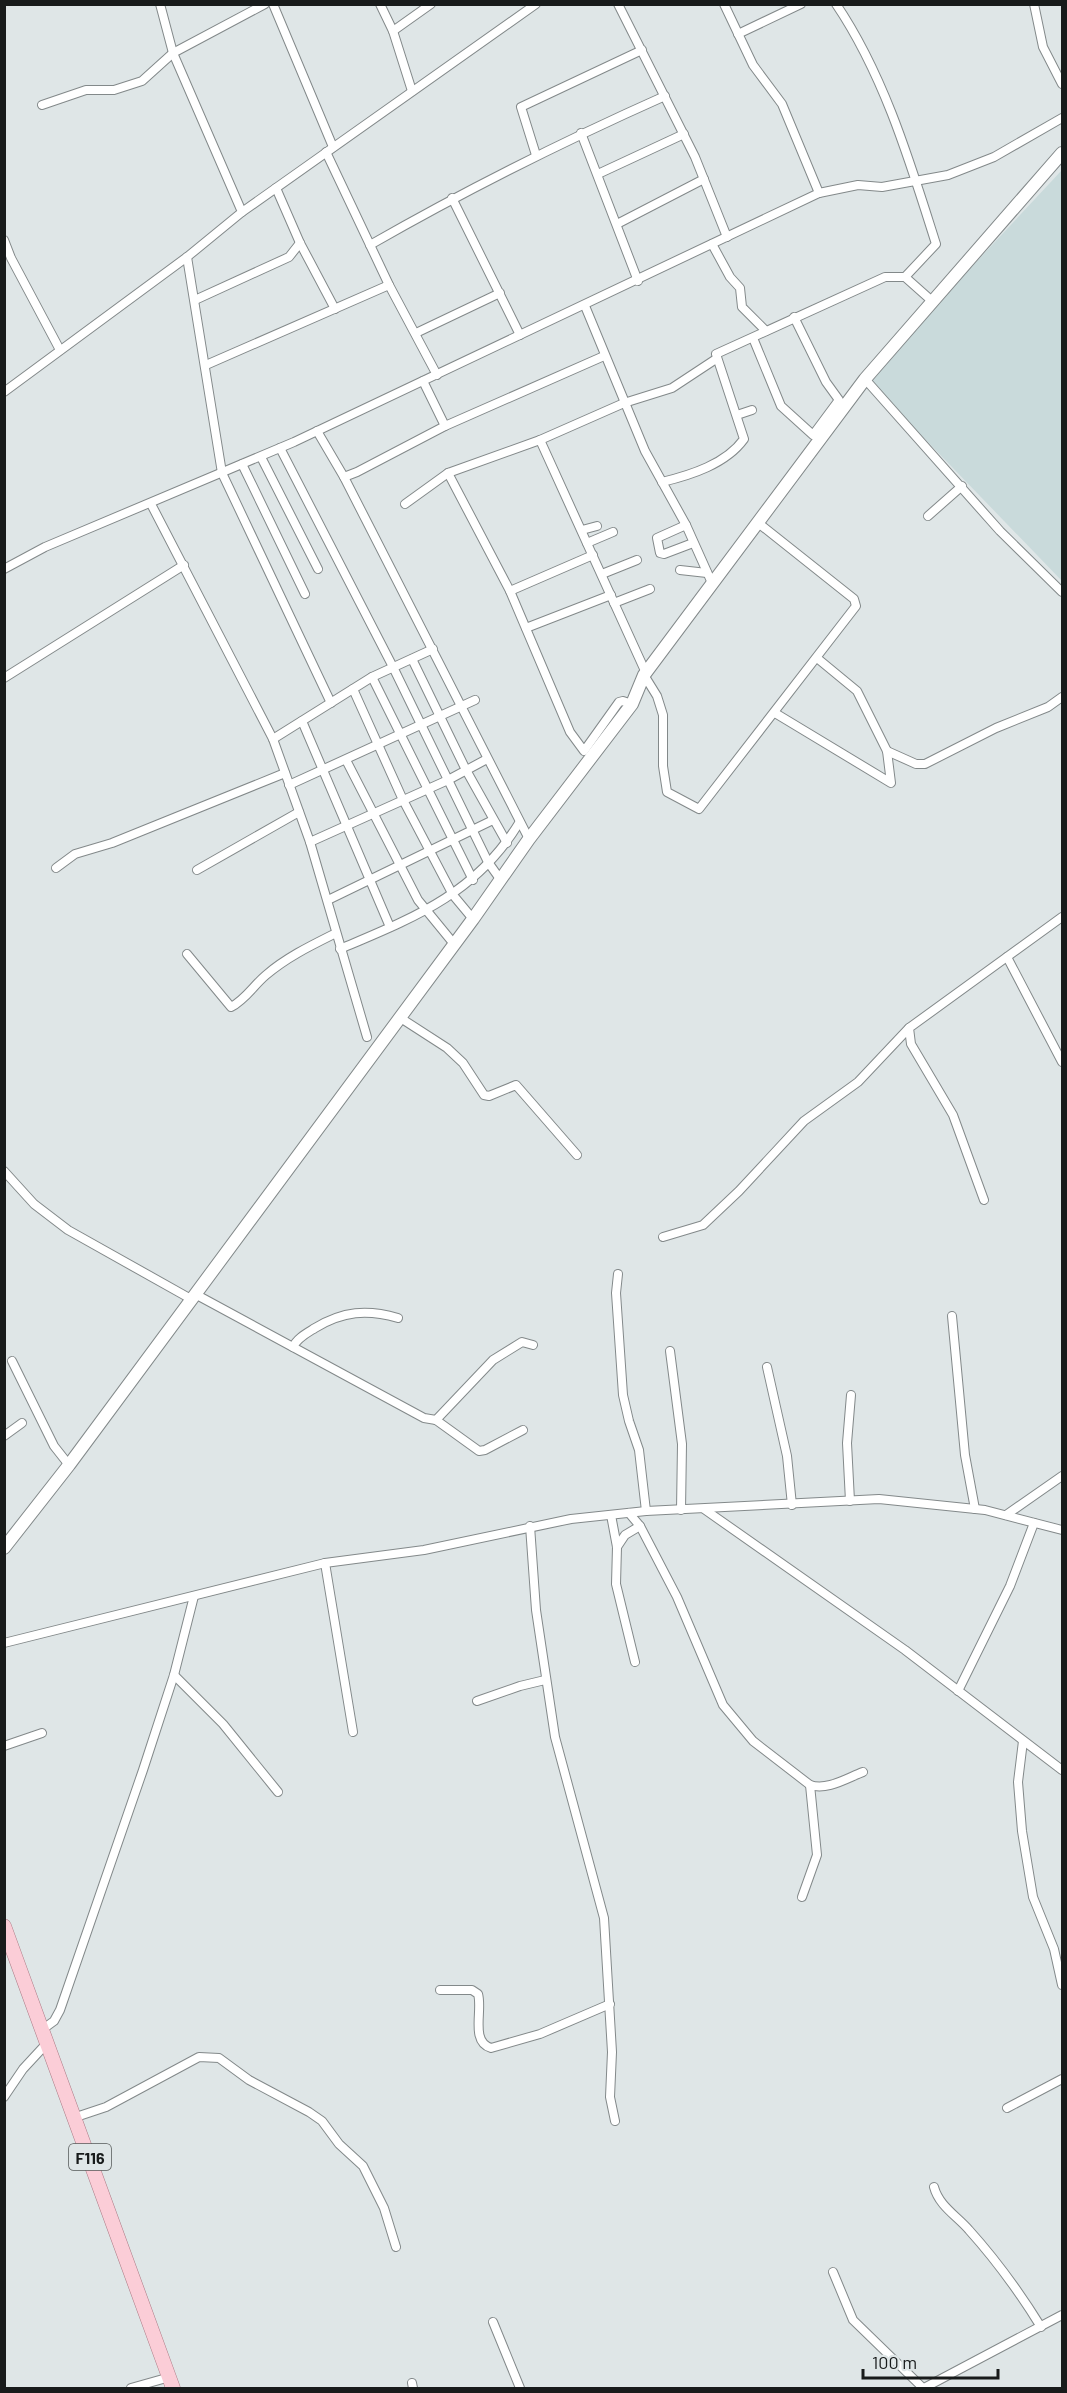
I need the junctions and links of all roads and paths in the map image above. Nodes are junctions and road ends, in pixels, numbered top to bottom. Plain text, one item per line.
1 (160, 4) edge
2 (265, 4) edge
3 (273, 4) edge
4 (380, 4) edge
5 (431, 4) edge
6 (536, 4) edge
7 (618, 4) edge
8 (724, 4) edge
9 (801, 4) edge
10 (836, 4) edge
11 (1034, 4) edge
12 (393, 31) junction
13 (738, 34) junction
14 (642, 50) junction
15 (173, 53) junction
16 (1062, 84) edge
17 (412, 91) junction
18 (665, 96) junction
19 (42, 105) dead end
20 (1062, 118) edge
21 (581, 134) junction
22 (684, 134) junction
23 (330, 149) junction
24 (1062, 153) edge
25 (536, 155) junction
26 (598, 174) junction
27 (704, 179) junction
28 (916, 182) junction
29 (276, 188) junction
30 (819, 193) junction
31 (452, 198) junction
32 (242, 212) junction
33 (617, 224) junction
34 (727, 237) junction
35 (4, 240) edge
36 (300, 243) junction
37 (712, 244) junction
38 (370, 245) junction
39 (187, 257) junction
40 (905, 277) junction
41 (638, 281) junction
42 (389, 285) junction
43 (500, 293) junction
44 (195, 300) junction
45 (932, 301) junction
46 (585, 306) junction
47 (335, 309) junction
48 (794, 316) junction
49 (766, 331) junction
50 (416, 333) junction
51 (520, 335) junction
52 (753, 338) junction
53 (60, 350) junction
54 (604, 356) junction
55 (716, 359) junction
56 (206, 365) junction
57 (437, 375) junction
58 (865, 379) junction
59 (423, 381) junction
60 (4, 392) edge
61 (624, 403) junction
62 (752, 410) dead end
63 (737, 415) junction
64 (445, 426) junction
65 (317, 431) junction
66 (540, 440) junction
67 (280, 448) junction
68 (261, 457) junction
69 (242, 464) junction
70 (222, 473) junction
71 (448, 473) junction
72 (344, 477) junction
73 (662, 482) junction
74 (962, 486) junction
75 (151, 504) junction
76 (405, 504) dead end
77 (928, 516) dead end
78 (757, 522) junction
79 (686, 525) junction
80 (597, 526) dead end
81 (582, 530) junction
82 (613, 532) dead end
83 (587, 543) junction
84 (693, 543) junction
85 (593, 555) junction
86 (637, 560) dead end
87 (184, 565) junction
88 (4, 569) edge
89 (318, 569) dead end
90 (680, 570) dead end
91 (602, 574) junction
92 (710, 578) junction
93 (650, 589) dead end
94 (510, 591) junction
95 (1062, 592) edge
96 (305, 594) dead end
97 (612, 599) junction
98 (526, 628) junction
99 (433, 649) junction
100 (817, 657) junction
101 (412, 659) junction
102 (393, 667) junction
103 (645, 674) junction
104 (372, 677) junction
105 (4, 678) edge
106 (353, 689) junction
107 (1062, 697) edge
108 (475, 700) dead end
109 (331, 703) junction
110 (632, 704) junction
111 (461, 707) junction
112 (775, 713) junction
113 (441, 716) junction
114 (302, 721) junction
115 (420, 726) junction
116 (400, 735) junction
117 (273, 739) junction
118 (378, 744) junction
119 (887, 752) junction
120 (487, 759) junction
121 (346, 760) junction
122 (466, 770) junction
123 (321, 771) junction
124 (285, 773) junction
125 (448, 780) junction
126 (290, 785) junction
127 (425, 789) junction
128 (403, 800) junction
129 (299, 813) junction
130 (374, 814) junction
131 (493, 820) junction
132 (519, 823) junction
133 (346, 827) junction
134 (473, 831) junction
135 (529, 839) junction
136 (453, 841) junction
137 (310, 842) junction
138 (507, 843) junction
139 (431, 849) junction
140 (488, 862) junction
141 (400, 865) junction
142 (56, 868) dead end
143 (197, 870) dead end
144 (500, 879) junction
145 (473, 880) junction
146 (369, 882) junction
147 (453, 895) junction
148 (328, 900) junction
149 (424, 909) junction
150 (1062, 917) edge
151 (473, 919) junction
152 (390, 927) junction
153 (336, 933) junction
154 (453, 944) junction
155 (340, 949) junction
156 (187, 954) dead end
157 (1007, 957) junction
158 (399, 1017) junction
159 (909, 1028) junction
160 (367, 1037) dead end
161 (1062, 1062) edge
162 (578, 1155) dead end
163 (4, 1171) edge
164 (984, 1200) dead end
165 (663, 1237) dead end
166 (618, 1274) dead end
167 (193, 1297) junction
168 (952, 1317) dead end
169 (398, 1318) dead end
170 (534, 1345) dead end
171 (293, 1347) junction
172 (670, 1351) dead end
173 (12, 1361) dead end
174 (767, 1367) dead end
175 (851, 1395) dead end
176 (436, 1420) junction
177 (22, 1423) dead end
178 (523, 1430) dead end
179 (4, 1436) edge
180 (69, 1465) junction
181 (1062, 1476) edge
182 (850, 1501) junction
183 (792, 1505) junction
184 (703, 1509) junction
185 (975, 1509) junction
186 (681, 1510) junction
187 (646, 1511) junction
188 (629, 1514) junction
189 (611, 1515) junction
190 (1006, 1515) junction
191 (1034, 1523) junction
192 (530, 1526) junction
193 (640, 1526) junction
194 (1062, 1530) edge
195 (617, 1547) junction
196 (4, 1548) edge
197 (325, 1563) junction
198 (194, 1596) junction
199 (4, 1643) edge
200 (635, 1662) dead end
201 (174, 1675) junction
202 (545, 1680) junction
203 (958, 1691) junction
204 (477, 1701) dead end
205 (353, 1732) dead end
206 (42, 1733) dead end
207 (1023, 1741) junction
208 (4, 1746) edge
209 (1062, 1770) edge
210 (863, 1772) dead end
211 (810, 1785) junction
212 (278, 1792) dead end
213 (802, 1897) dead end
214 (4, 1926) edge
215 (1062, 1985) edge
216 (440, 1990) dead end
217 (610, 2004) junction
218 (46, 2036) junction
219 (1062, 2079) edge
220 (4, 2097) edge
221 (1007, 2109) dead end
222 (76, 2117) junction
223 (615, 2121) dead end
224 (934, 2187) dead end
225 (396, 2247) dead end
226 (833, 2272) dead end
227 (1062, 2315) edge
228 (493, 2322) dead end
229 (1041, 2327) junction
230 (171, 2383) edge
231 (131, 2388) edge
232 (520, 2388) edge
233 (923, 2388) edge

1 - 15 street
2 - 15 street
3 - 23 street
4 - 12 street
5 - 12 street
6 - 17 street
7 - 14 street
8 - 13 street
9 - 13 street
10 - 28 street
11 - 16 street
12 - 17 street
13 - 30 street
14 - 18 street
14 - 25 street
15 - 19 street
15 - 32 street
17 - 23 street
18 - 21 street
18 - 22 street
20 - 28 street
21 - 25 street
21 - 26 street
22 - 26 street
22 - 27 street
23 - 29 street
23 - 38 street
24 - 45 street
25 - 31 street
26 - 33 street
27 - 33 street
27 - 34 street
28 - 30 street
28 - 40 street
29 - 32 street
29 - 36 street
30 - 34 street
31 - 38 street
31 - 43 street
32 - 39 street
33 - 41 street
34 - 37 street
35 - 53 street
36 - 44 street
36 - 47 street
37 - 41 street
37 - 49 street
38 - 42 street
39 - 44 street
39 - 53 street
40 - 45 street
40 - 48 street
41 - 46 street
42 - 47 street
42 - 50 street
43 - 50 street
43 - 51 street
44 - 56 street
45 - 58 street
46 - 51 street
46 - 54 street
47 - 56 street
48 - 49 street
48 - 52 street
49 - 52 street
50 - 57 street
51 - 57 street
52 - 55 street
53 - 60 street
54 - 61 street
54 - 64 street
55 - 61 street
55 - 63 street
56 - 70 street
57 - 59 street
58 - 74 street
58 - 78 street
59 - 64 street
59 - 65 street
61 - 66 street
61 - 73 street
62 - 63 street
63 - 73 street
64 - 72 street
65 - 67 street
65 - 72 street
66 - 71 street
66 - 81 street
67 - 68 street
67 - 102 street
68 - 69 street
68 - 89 street
69 - 70 street
69 - 96 street
70 - 75 street
70 - 109 street
71 - 76 street
71 - 94 street
72 - 99 street
73 - 79 street
74 - 77 street
74 - 95 street
75 - 87 street
75 - 88 street
78 - 92 street
78 - 100 street
79 - 84 street
79 - 84 street
80 - 81 street
81 - 83 street
82 - 83 street
83 - 85 street
84 - 92 street
85 - 91 street
85 - 94 street
86 - 91 street
87 - 105 street
87 - 117 street
90 - 92 street
91 - 97 street
92 - 103 street
93 - 97 street
94 - 98 street
97 - 98 street
97 - 103 street
98 - 110 street
99 - 101 street
99 - 111 street
100 - 112 street
100 - 119 street
101 - 102 street
101 - 113 street
102 - 104 street
102 - 115 street
103 - 110 street
103 - 112 street
104 - 106 street
104 - 116 street
106 - 109 street
106 - 118 street
107 - 119 street
108 - 111 street
109 - 114 street
110 - 135 street
111 - 113 street
111 - 120 street
112 - 119 street
113 - 115 street
113 - 122 street
114 - 117 street
114 - 123 street
115 - 116 street
115 - 125 street
116 - 118 street
116 - 127 street
117 - 124 street
118 - 121 street
118 - 128 street
120 - 122 street
120 - 132 street
121 - 123 street
121 - 130 street
122 - 125 street
122 - 131 street
123 - 126 street
123 - 133 street
124 - 126 street
124 - 142 street
125 - 127 street
125 - 134 street
126 - 129 street
127 - 128 street
127 - 136 street
128 - 130 street
128 - 139 street
129 - 137 street
129 - 143 street
130 - 133 street
130 - 141 street
131 - 134 street
131 - 138 street
132 - 135 street
132 - 138 street
133 - 137 street
133 - 146 street
134 - 136 street
134 - 140 street
135 - 144 street
136 - 139 street
136 - 145 street
137 - 148 street
138 - 140 street
139 - 141 street
139 - 147 street
140 - 144 street
140 - 145 street
141 - 146 street
141 - 149 street
144 - 151 street
145 - 147 street
146 - 148 street
146 - 152 street
147 - 149 street
147 - 151 street
148 - 153 street
149 - 152 street
149 - 154 street
150 - 157 street
151 - 154 street
152 - 155 street
153 - 155 street
153 - 156 street
154 - 158 street
155 - 160 street
157 - 159 street
157 - 161 street
158 - 162 street
158 - 167 street
159 - 164 street
159 - 165 street
163 - 167 street
166 - 187 street
167 - 171 street
167 - 180 street
168 - 185 street
169 - 171 street
170 - 176 street
171 - 176 street
172 - 186 street
173 - 180 street
174 - 183 street
175 - 182 street
176 - 178 street
177 - 179 street
180 - 196 street
181 - 190 street
182 - 183 street
182 - 185 street
183 - 184 street
184 - 186 street
184 - 203 street
185 - 190 street
186 - 187 street
187 - 188 street
188 - 189 street
188 - 193 street
189 - 192 street
189 - 195 street
190 - 191 street
191 - 194 street
191 - 203 street
192 - 197 street
192 - 202 street
193 - 195 street
193 - 211 street
195 - 200 street
197 - 198 street
197 - 205 street
198 - 199 street
198 - 201 street
201 - 212 street
201 - 218 street
202 - 204 street
202 - 217 street
203 - 207 street
206 - 208 street
207 - 209 street
207 - 215 street
210 - 211 street
211 - 213 street
214 - 218 main road, F116
216 - 217 street
217 - 223 street
218 - 220 street
218 - 222 main road, F116
219 - 221 street
222 - 225 street
222 - 230 main road, F116
224 - 229 street
226 - 233 street
227 - 229 street
228 - 232 street
229 - 233 street
230 - 231 street

